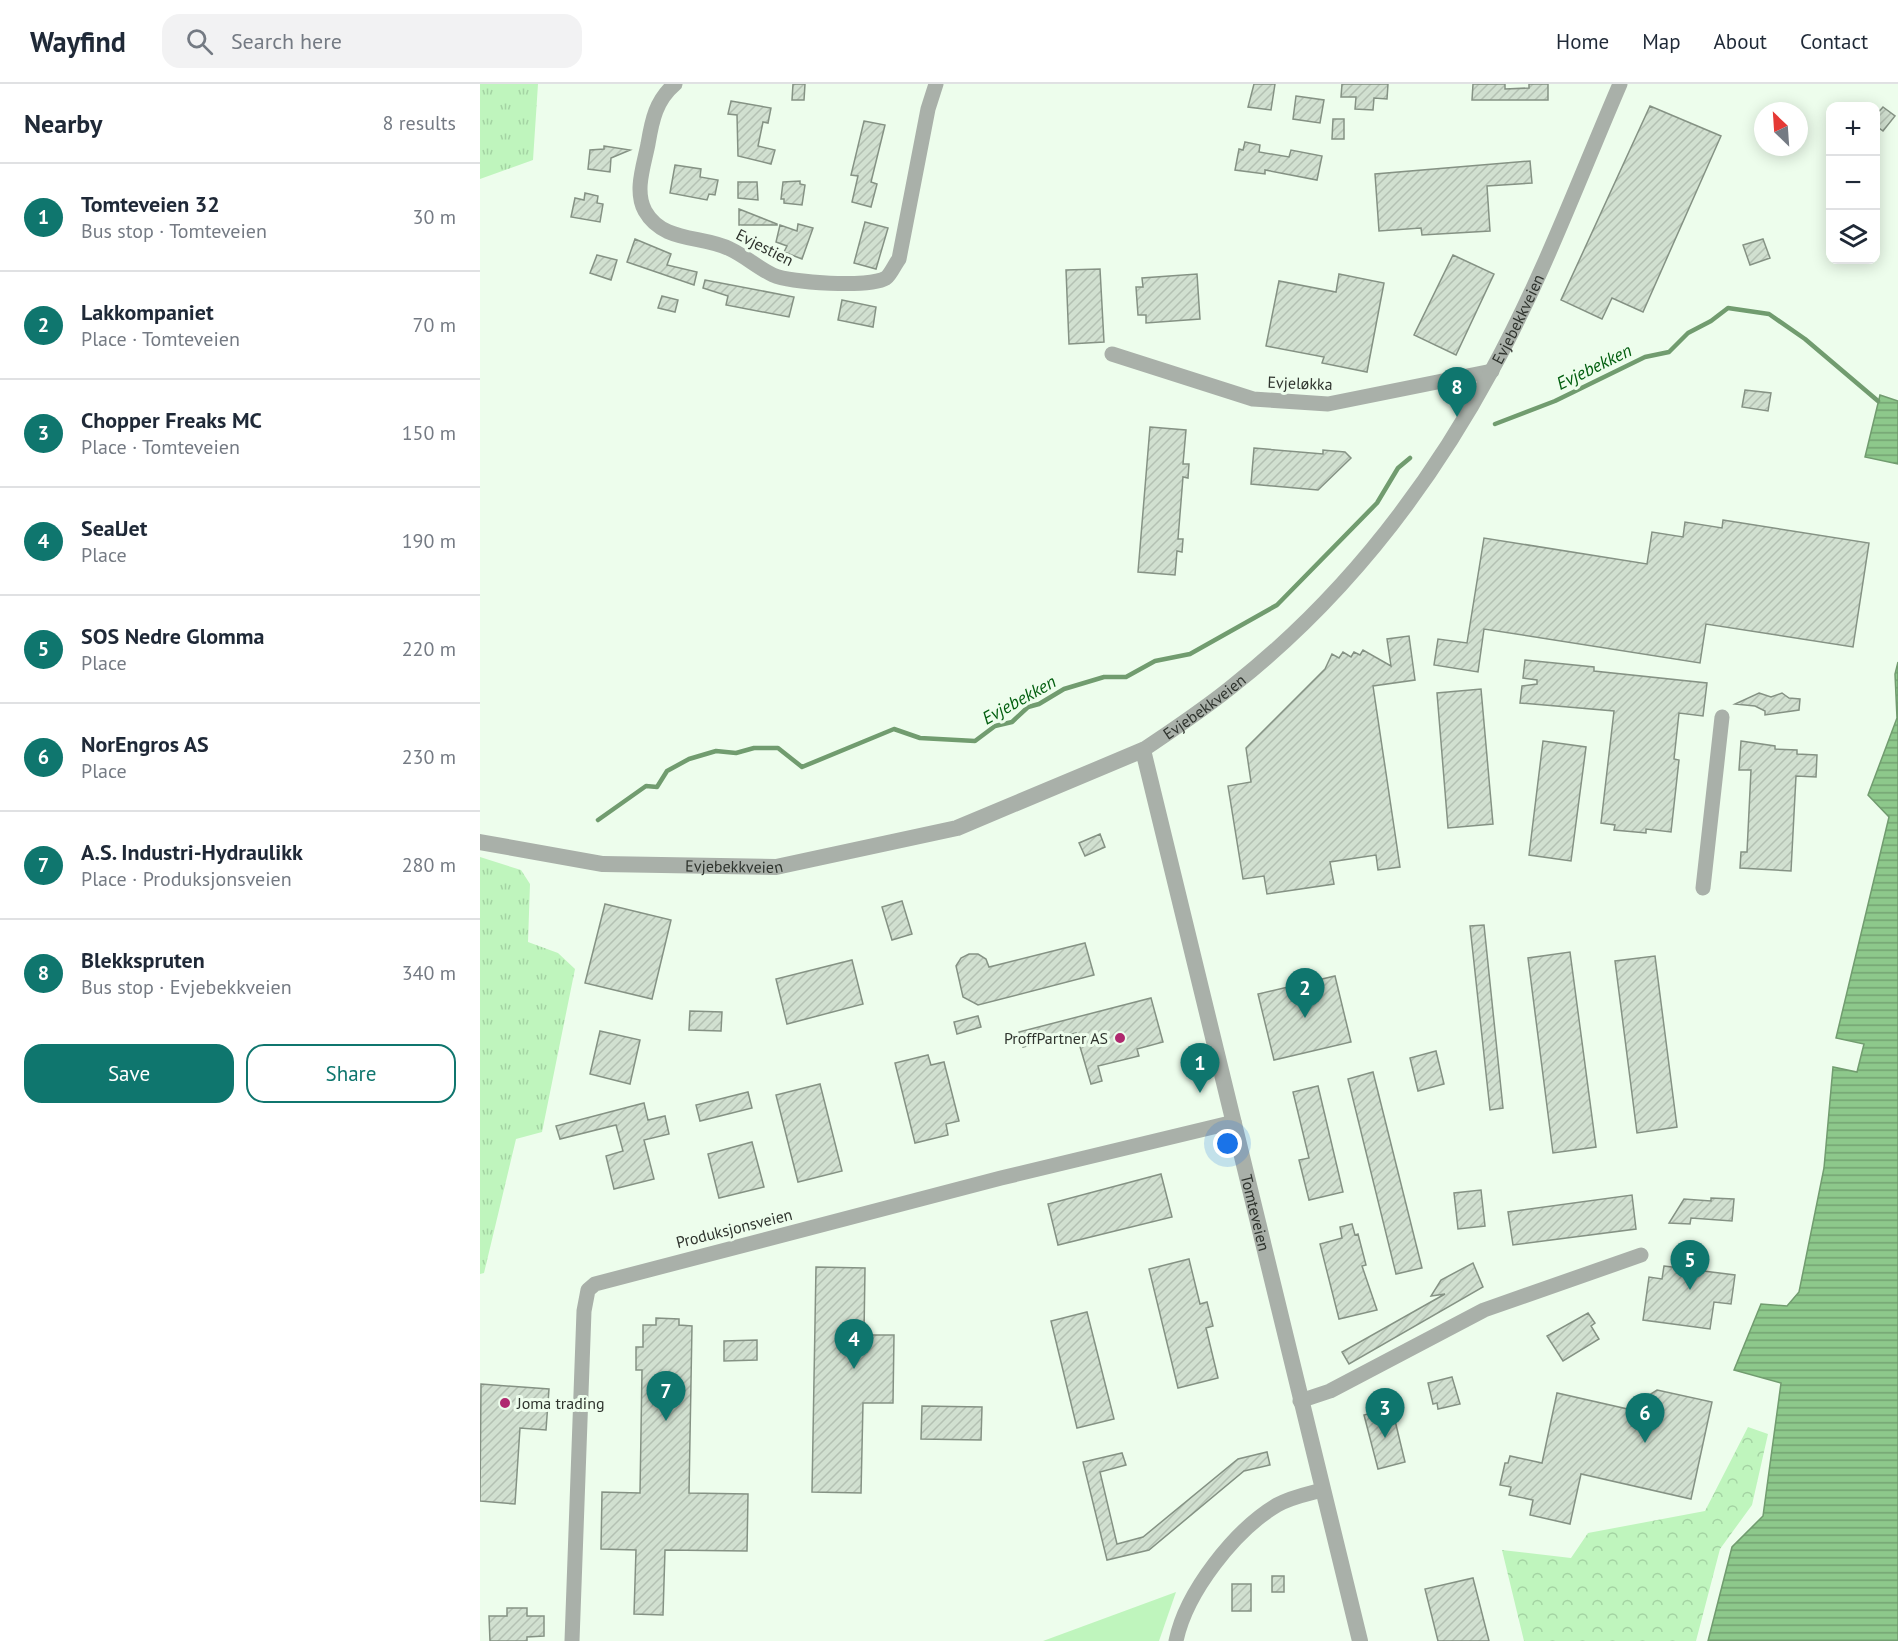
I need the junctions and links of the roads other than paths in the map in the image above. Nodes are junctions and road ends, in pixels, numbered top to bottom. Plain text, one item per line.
1 (675, 84) edge
2 (936, 84) edge
3 (1620, 84) edge
4 (1112, 354) dead end
5 (1492, 371) junction
6 (1722, 717) dead end
7 (1143, 750) junction
8 (480, 842) edge
9 (1703, 888) dead end
10 (1234, 1122) junction
11 (1641, 1255) dead end
12 (1300, 1401) junction
13 (1322, 1490) junction
14 (572, 1641) edge
15 (1176, 1641) edge
16 (1360, 1641) edge

1 - 2 street, Evjestien
3 - 5 street, Evjebekkveien
4 - 5 street, Evjeløkka
5 - 7 street, Evjebekkveien
6 - 9 street
7 - 8 street, Evjebekkveien
7 - 10 street, Tomteveien
10 - 12 street, Tomteveien
10 - 14 street, Produksjonsveien
11 - 12 street
12 - 13 street, Tomteveien
13 - 15 street
13 - 16 street, Tomteveien

